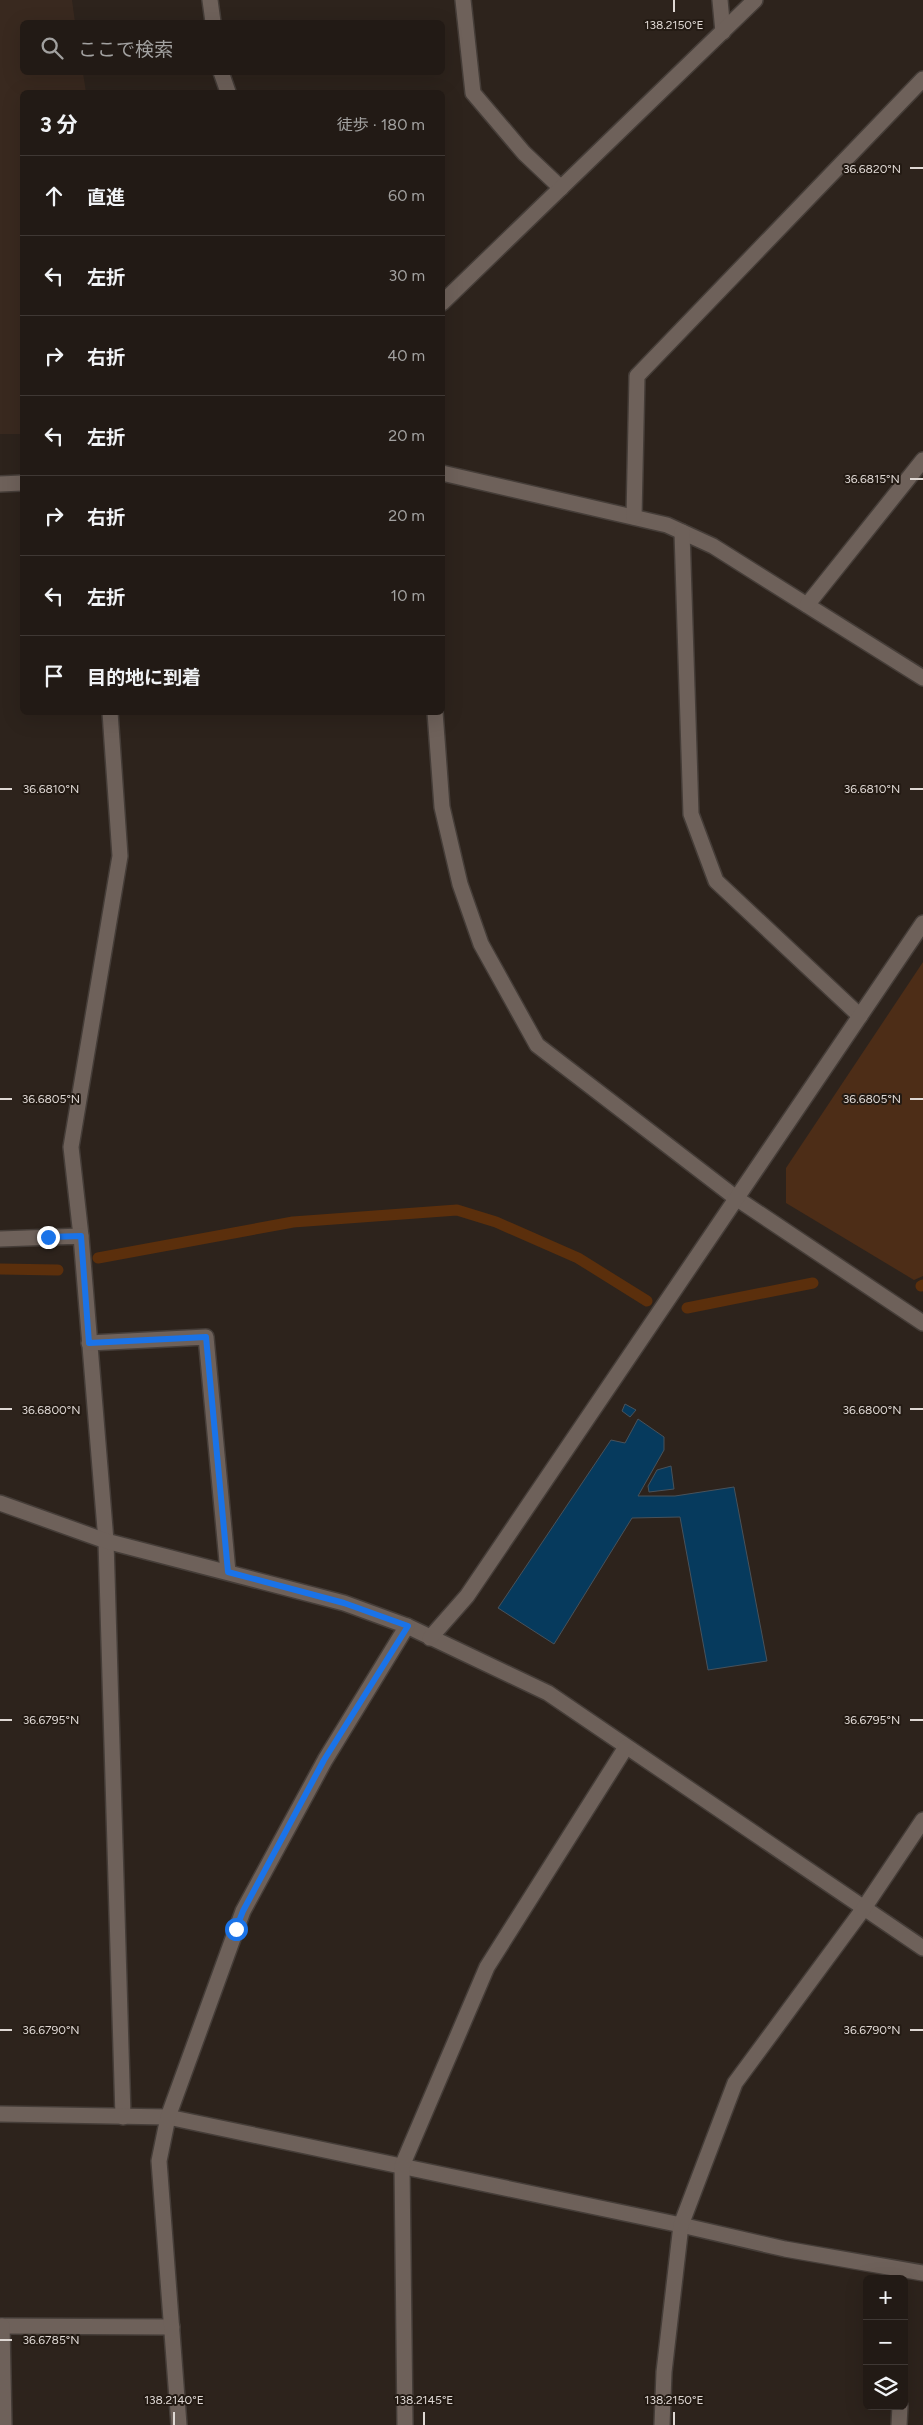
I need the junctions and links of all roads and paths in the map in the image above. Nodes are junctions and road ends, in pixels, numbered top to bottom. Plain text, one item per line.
1 (210, 0) edge
2 (463, 0) edge
3 (720, 0) edge
4 (755, 0) edge
5 (212, 20) edge
6 (723, 32) junction
7 (222, 75) edge
8 (923, 80) edge
9 (227, 90) edge
10 (561, 188) junction
11 (445, 300) edge
12 (923, 460) edge
13 (445, 474) edge
14 (20, 483) edge
15 (0, 484) edge
16 (634, 517) junction
17 (682, 532) junction
18 (807, 605) junction
19 (923, 678) edge
20 (110, 715) edge
21 (435, 715) edge
22 (923, 923) edge
23 (860, 1016) junction
24 (736, 1198) junction
25 (81, 1236) junction
26 (0, 1239) edge
27 (923, 1323) edge
28 (89, 1343) junction
29 (0, 1503) edge
30 (106, 1541) junction
31 (228, 1572) junction
32 (408, 1626) junction
33 (430, 1638) junction
34 (626, 1747) junction
35 (923, 1820) edge
36 (864, 1908) junction
37 (923, 1948) edge
38 (0, 2114) edge
39 (123, 2117) junction
40 (168, 2117) junction
41 (402, 2166) junction
42 (681, 2225) junction
43 (923, 2273) edge
44 (896, 2275) edge
45 (908, 2276) edge
46 (1, 2326) edge
47 (172, 2327) junction
48 (900, 2410) edge
49 (4, 2425) edge
50 (179, 2425) edge
51 (405, 2425) edge
52 (662, 2425) edge
53 (899, 2425) edge

1 - 5 street
2 - 10 street
3 - 6 street
4 - 6 street
6 - 10 street
7 - 9 street
8 - 16 street
10 - 11 street
12 - 18 street
13 - 16 street
14 - 15 street
16 - 17 street
17 - 18 street
17 - 23 street
18 - 19 street
20 - 25 street
21 - 24 street
22 - 23 street
23 - 24 street
24 - 27 street
24 - 33 street
25 - 26 street
25 - 28 street
28 - 30 street
28 - 31 street
29 - 30 street
30 - 31 street
30 - 39 street
31 - 32 street
32 - 33 street
32 - 40 street
33 - 34 street
34 - 36 street
34 - 41 street
35 - 36 street
36 - 37 street
36 - 42 street
38 - 39 street
39 - 40 street
40 - 41 street
40 - 47 street
41 - 42 street
41 - 51 street
42 - 44 street
42 - 52 street
43 - 45 street
46 - 47 street
46 - 49 street
47 - 50 street
48 - 53 street

